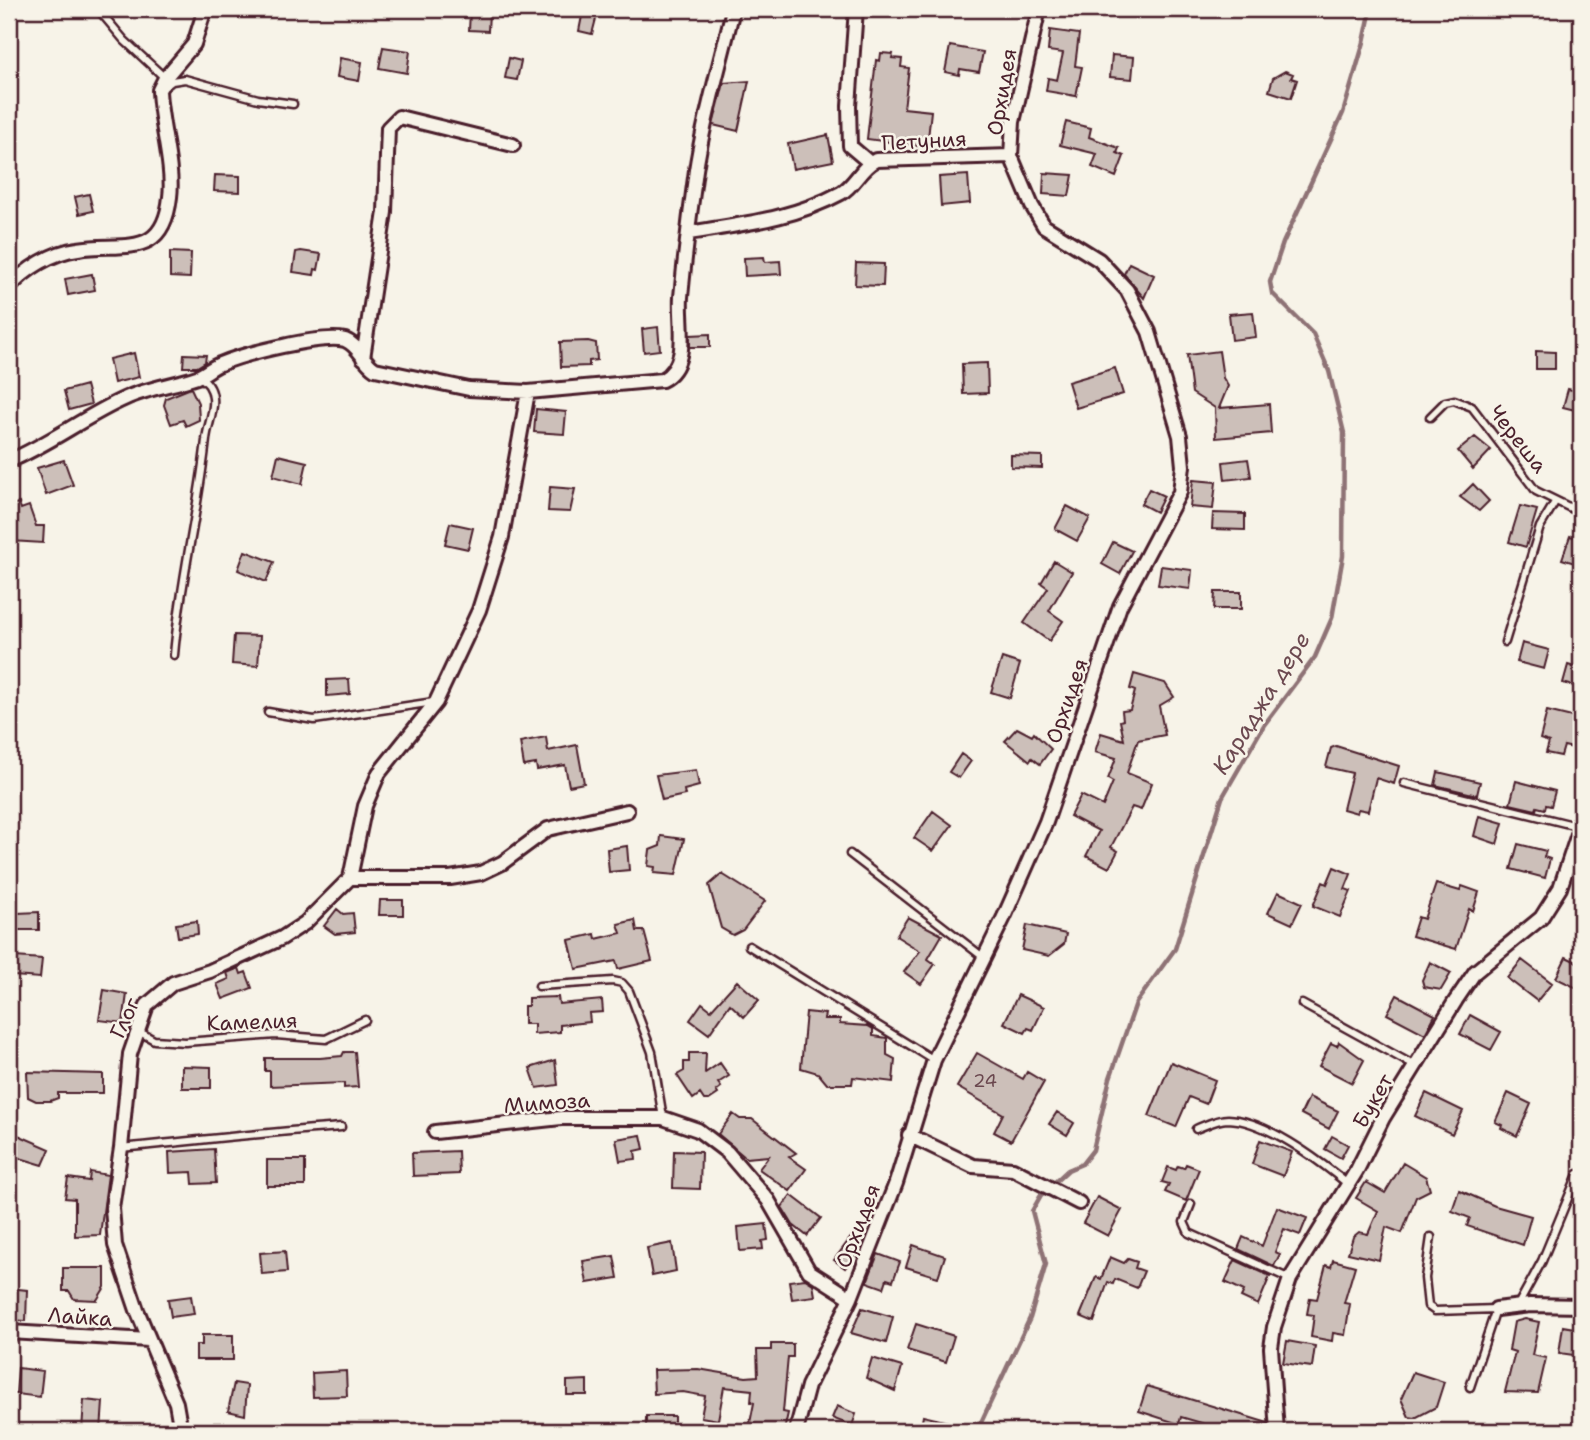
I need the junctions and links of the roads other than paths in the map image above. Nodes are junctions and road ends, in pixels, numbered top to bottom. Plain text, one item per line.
1 (98, 9) edge
2 (205, 9) edge
3 (733, 9) edge
4 (856, 9) edge
5 (1039, 9) edge
6 (165, 78) junction
7 (159, 90) junction
8 (293, 104) dead end
9 (513, 145) dead end
10 (1012, 156) junction
11 (870, 163) junction
12 (689, 233) junction
13 (9, 288) edge
14 (363, 358) junction
15 (199, 376) junction
16 (528, 391) junction
17 (1430, 417) dead end
18 (9, 461) edge
19 (1555, 502) junction
20 (1581, 513) edge
21 (1505, 642) dead end
22 (174, 655) dead end
23 (436, 702) junction
24 (268, 712) dead end
25 (1404, 783) dead end
26 (627, 811) dead end
27 (1581, 826) edge
28 (1578, 847) edge
29 (850, 854) dead end
30 (350, 878) junction
31 (749, 946) dead end
32 (983, 957) junction
33 (539, 986) dead end
34 (1302, 1004) dead end
35 (365, 1020) dead end
36 (138, 1031) junction
37 (934, 1060) junction
38 (1417, 1067) junction
39 (663, 1118) junction
40 (341, 1127) dead end
41 (1196, 1129) dead end
42 (435, 1132) dead end
43 (909, 1135) junction
44 (121, 1148) junction
45 (1578, 1174) dead end
46 (1349, 1185) junction
47 (1079, 1203) dead end
48 (1192, 1204) dead end
49 (1431, 1237) dead end
50 (1290, 1279) junction
51 (851, 1298) junction
52 (1517, 1306) junction
53 (1581, 1306) edge
54 (1496, 1309) junction
55 (9, 1332) edge
56 (149, 1340) junction
57 (1470, 1387) dead end
58 (181, 1427) edge
59 (205, 1431) edge
60 (796, 1431) edge
61 (1277, 1431) edge

1 - 6 lane
2 - 6 street
3 - 12 street
4 - 11 street
5 - 10 street, Орхидея
6 - 7 street
7 - 8 lane
7 - 13 street
9 - 14 street
10 - 11 street, Петуния
10 - 32 street, Орхидея
11 - 12 street, Петуния
12 - 16 street
14 - 15 street
14 - 16 street
15 - 18 street
15 - 22 lane
16 - 23 street
17 - 19 lane, Череша
19 - 20 lane, Череша
19 - 21 lane
23 - 24 lane
23 - 30 street
25 - 27 lane
26 - 30 street
27 - 28 street, Букет
28 - 38 street, Букет
29 - 32 lane
30 - 36 street, Глог
31 - 37 lane
32 - 37 street, Орхидея
33 - 39 lane
34 - 38 lane
35 - 36 lane, Камелия
36 - 44 street, Глог
37 - 43 street, Орхидея
38 - 46 street, Букет
39 - 42 street, Мимоза
39 - 51 street, Мимоза
40 - 44 lane
41 - 46 lane
43 - 47 street
43 - 51 street, Орхидея
44 - 56 street, Глог
45 - 52 lane
46 - 50 street, Букет
48 - 50 lane
49 - 54 lane
50 - 61 street, Букет
51 - 60 street, Орхидея
52 - 53 street
52 - 54 street
54 - 57 lane
55 - 56 street, Лайка
56 - 58 street, Глог
58 - 59 lane

